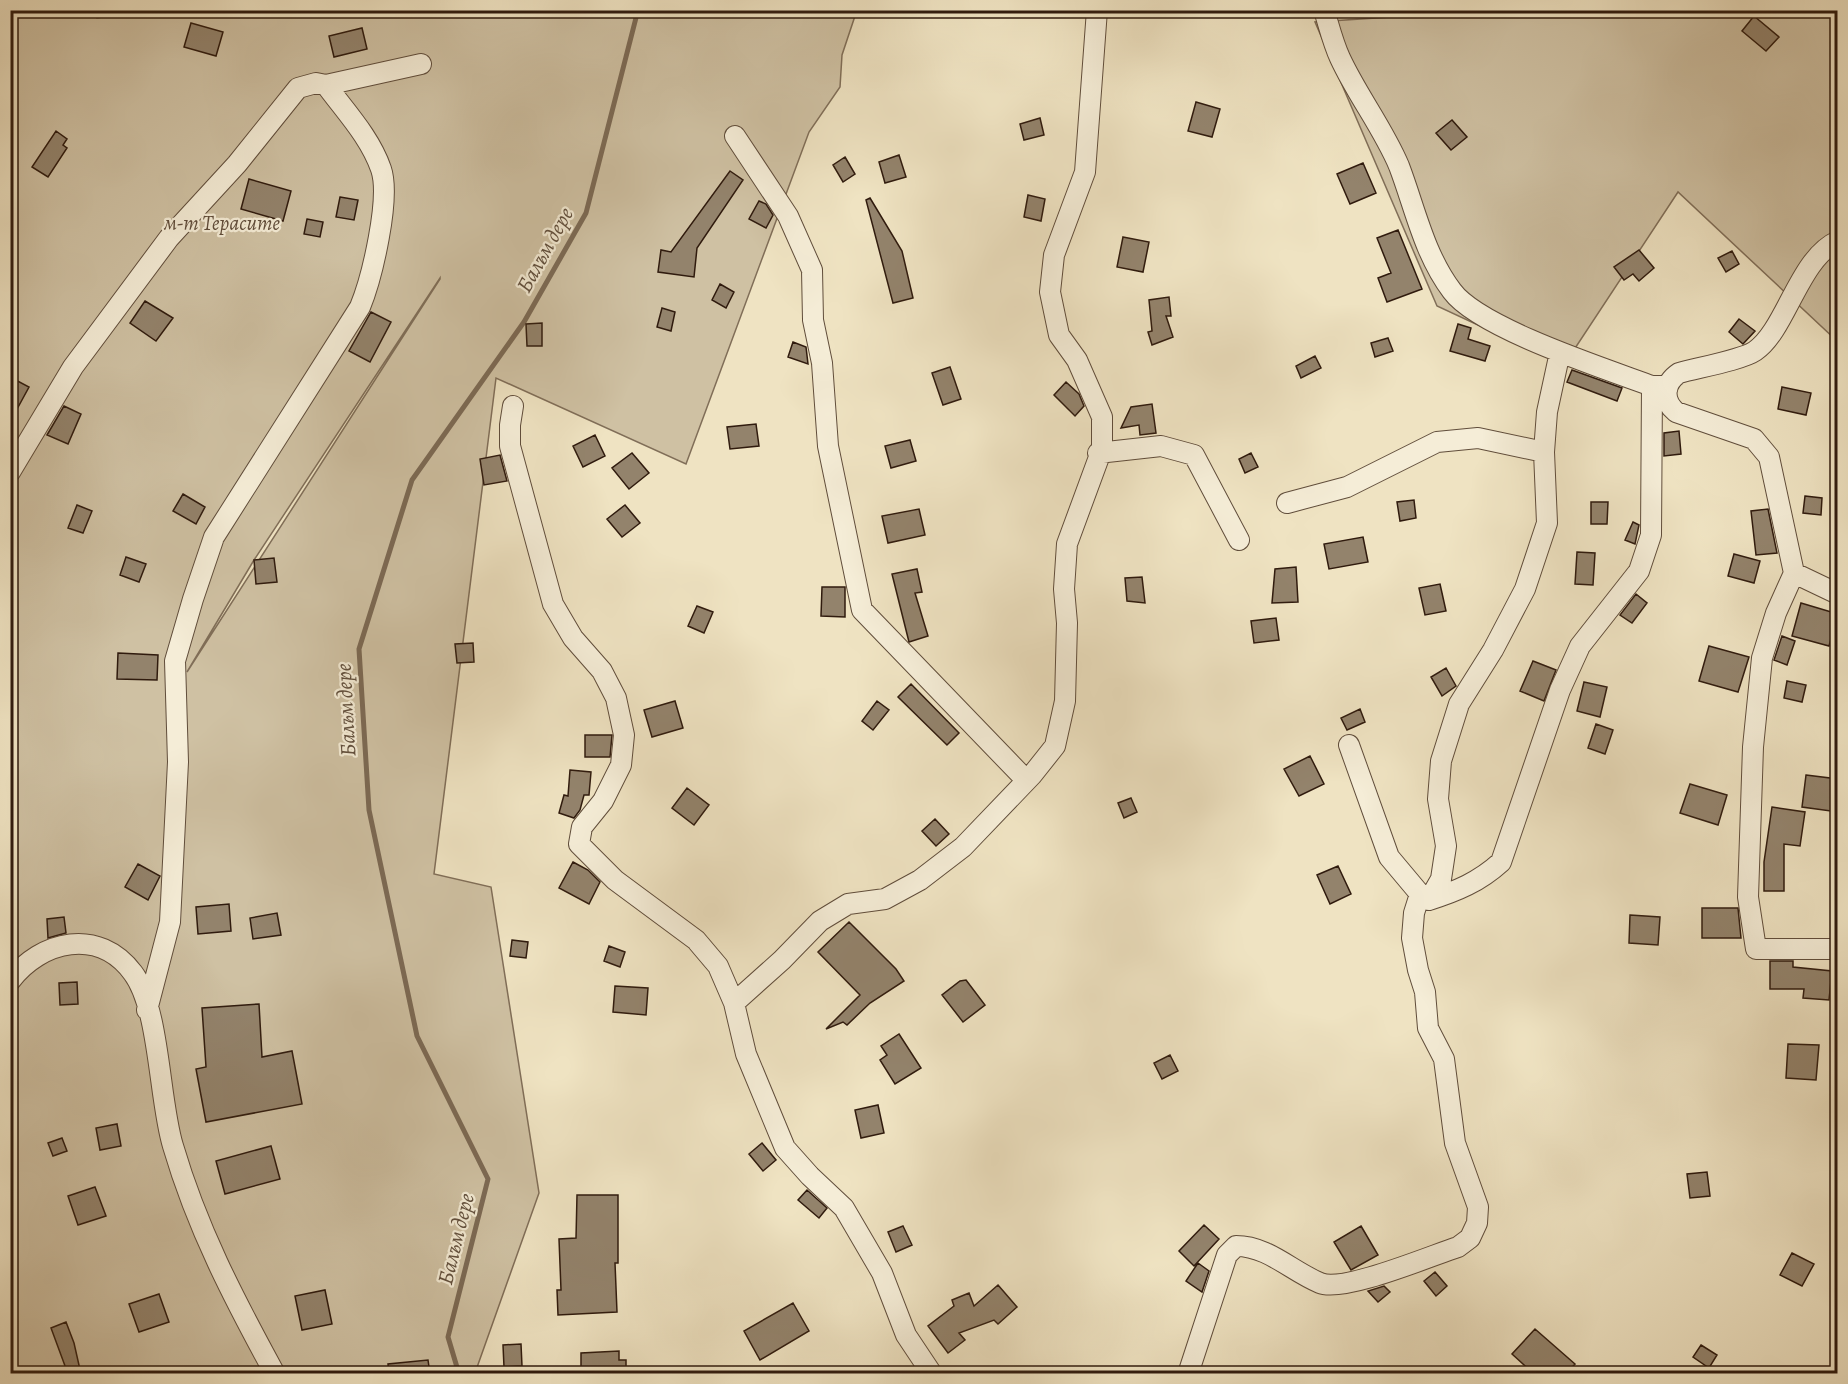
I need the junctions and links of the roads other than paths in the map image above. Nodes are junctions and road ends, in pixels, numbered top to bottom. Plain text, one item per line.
1 (1097, 10) edge
2 (1324, 10) edge
3 (421, 64) dead end
4 (326, 85) junction
5 (735, 136) dead end
6 (1838, 242) edge
7 (1560, 352) junction
8 (1660, 386) junction
9 (513, 406) dead end
10 (1544, 452) junction
11 (1098, 453) junction
12 (10, 472) edge
13 (1287, 503) dead end
14 (1239, 540) dead end
15 (1794, 573) junction
16 (1838, 594) edge
17 (1349, 745) dead end
18 (1026, 780) junction
19 (1425, 897) junction
20 (1838, 949) edge
21 (10, 981) edge
22 (734, 1003) junction
23 (147, 1010) junction
24 (275, 1374) edge
25 (932, 1374) edge
26 (1188, 1374) edge

1 - 11 street
2 - 7 street
3 - 4 street
4 - 12 street
4 - 23 street
5 - 18 street
6 - 8 street
7 - 8 street
7 - 10 street
8 - 15 street
8 - 19 street
9 - 22 street
10 - 13 street
10 - 19 street
11 - 14 street
11 - 18 street
15 - 16 street
15 - 20 street
17 - 19 street
18 - 22 street
19 - 26 street
21 - 23 street
22 - 25 street
23 - 24 street

